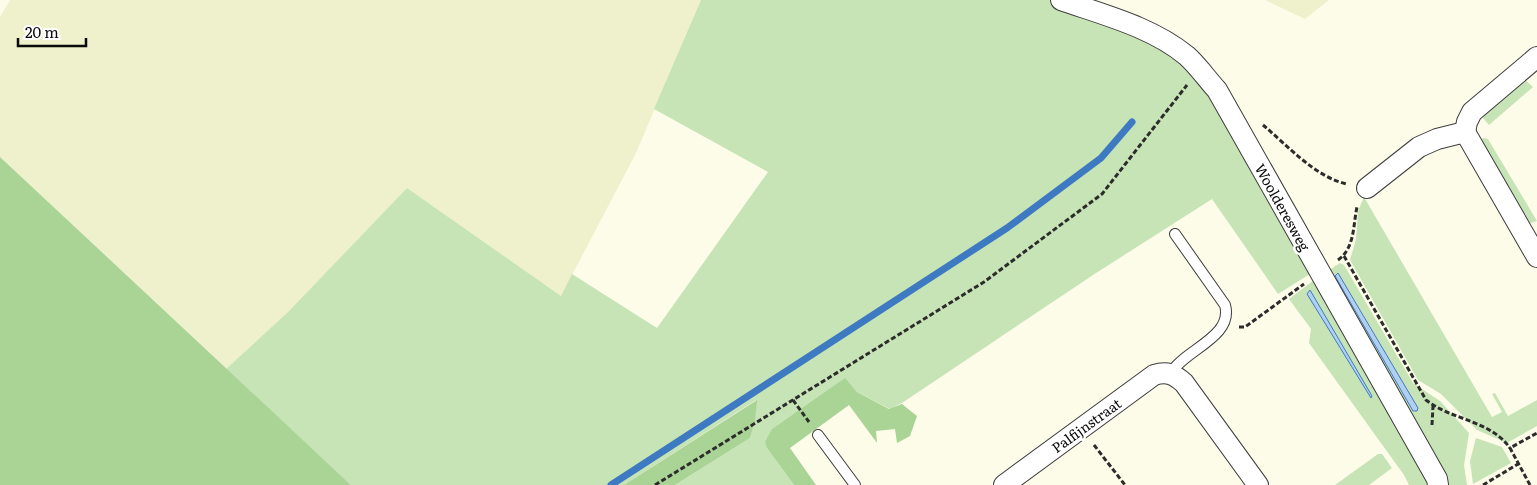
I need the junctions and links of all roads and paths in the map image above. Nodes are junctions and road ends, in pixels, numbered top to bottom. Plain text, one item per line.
1 (1062, 0) edge
2 (1537, 57) edge
3 (1200, 71) junction
4 (1234, 119) junction
5 (1465, 132) junction
6 (1367, 188) junction
7 (1175, 234) dead end
8 (1344, 256) junction
9 (1537, 257) edge
10 (1320, 272) junction
11 (1221, 330) junction
12 (1171, 373) junction
13 (793, 400) junction
14 (1081, 429) junction
15 (1537, 433) edge
16 (818, 435) joint
17 (1510, 448) junction
18 (1518, 464) junction
19 (655, 485) edge
20 (855, 485) edge
21 (1004, 485) edge
22 (1125, 485) edge
23 (1258, 485) edge
24 (1438, 485) edge
25 (1483, 485) edge
26 (1530, 485) edge

1 - 3 street, Woolderesweg
2 - 5 street
3 - 4 street, Woolderesweg
3 - 13 path
4 - 6 path
4 - 10 street, Woolderesweg
5 - 6 street
5 - 9 street
6 - 8 path
7 - 11 lane
8 - 10 path
8 - 17 path
10 - 11 path
10 - 24 street, Woolderesweg
11 - 12 lane, Palfijnstraat
12 - 14 street, Palfijnstraat
12 - 23 street
13 - 16 path
13 - 19 path
14 - 21 street, Palfijnstraat
14 - 22 path
15 - 17 path
16 - 20 lane
17 - 18 path
18 - 25 path
18 - 26 path

